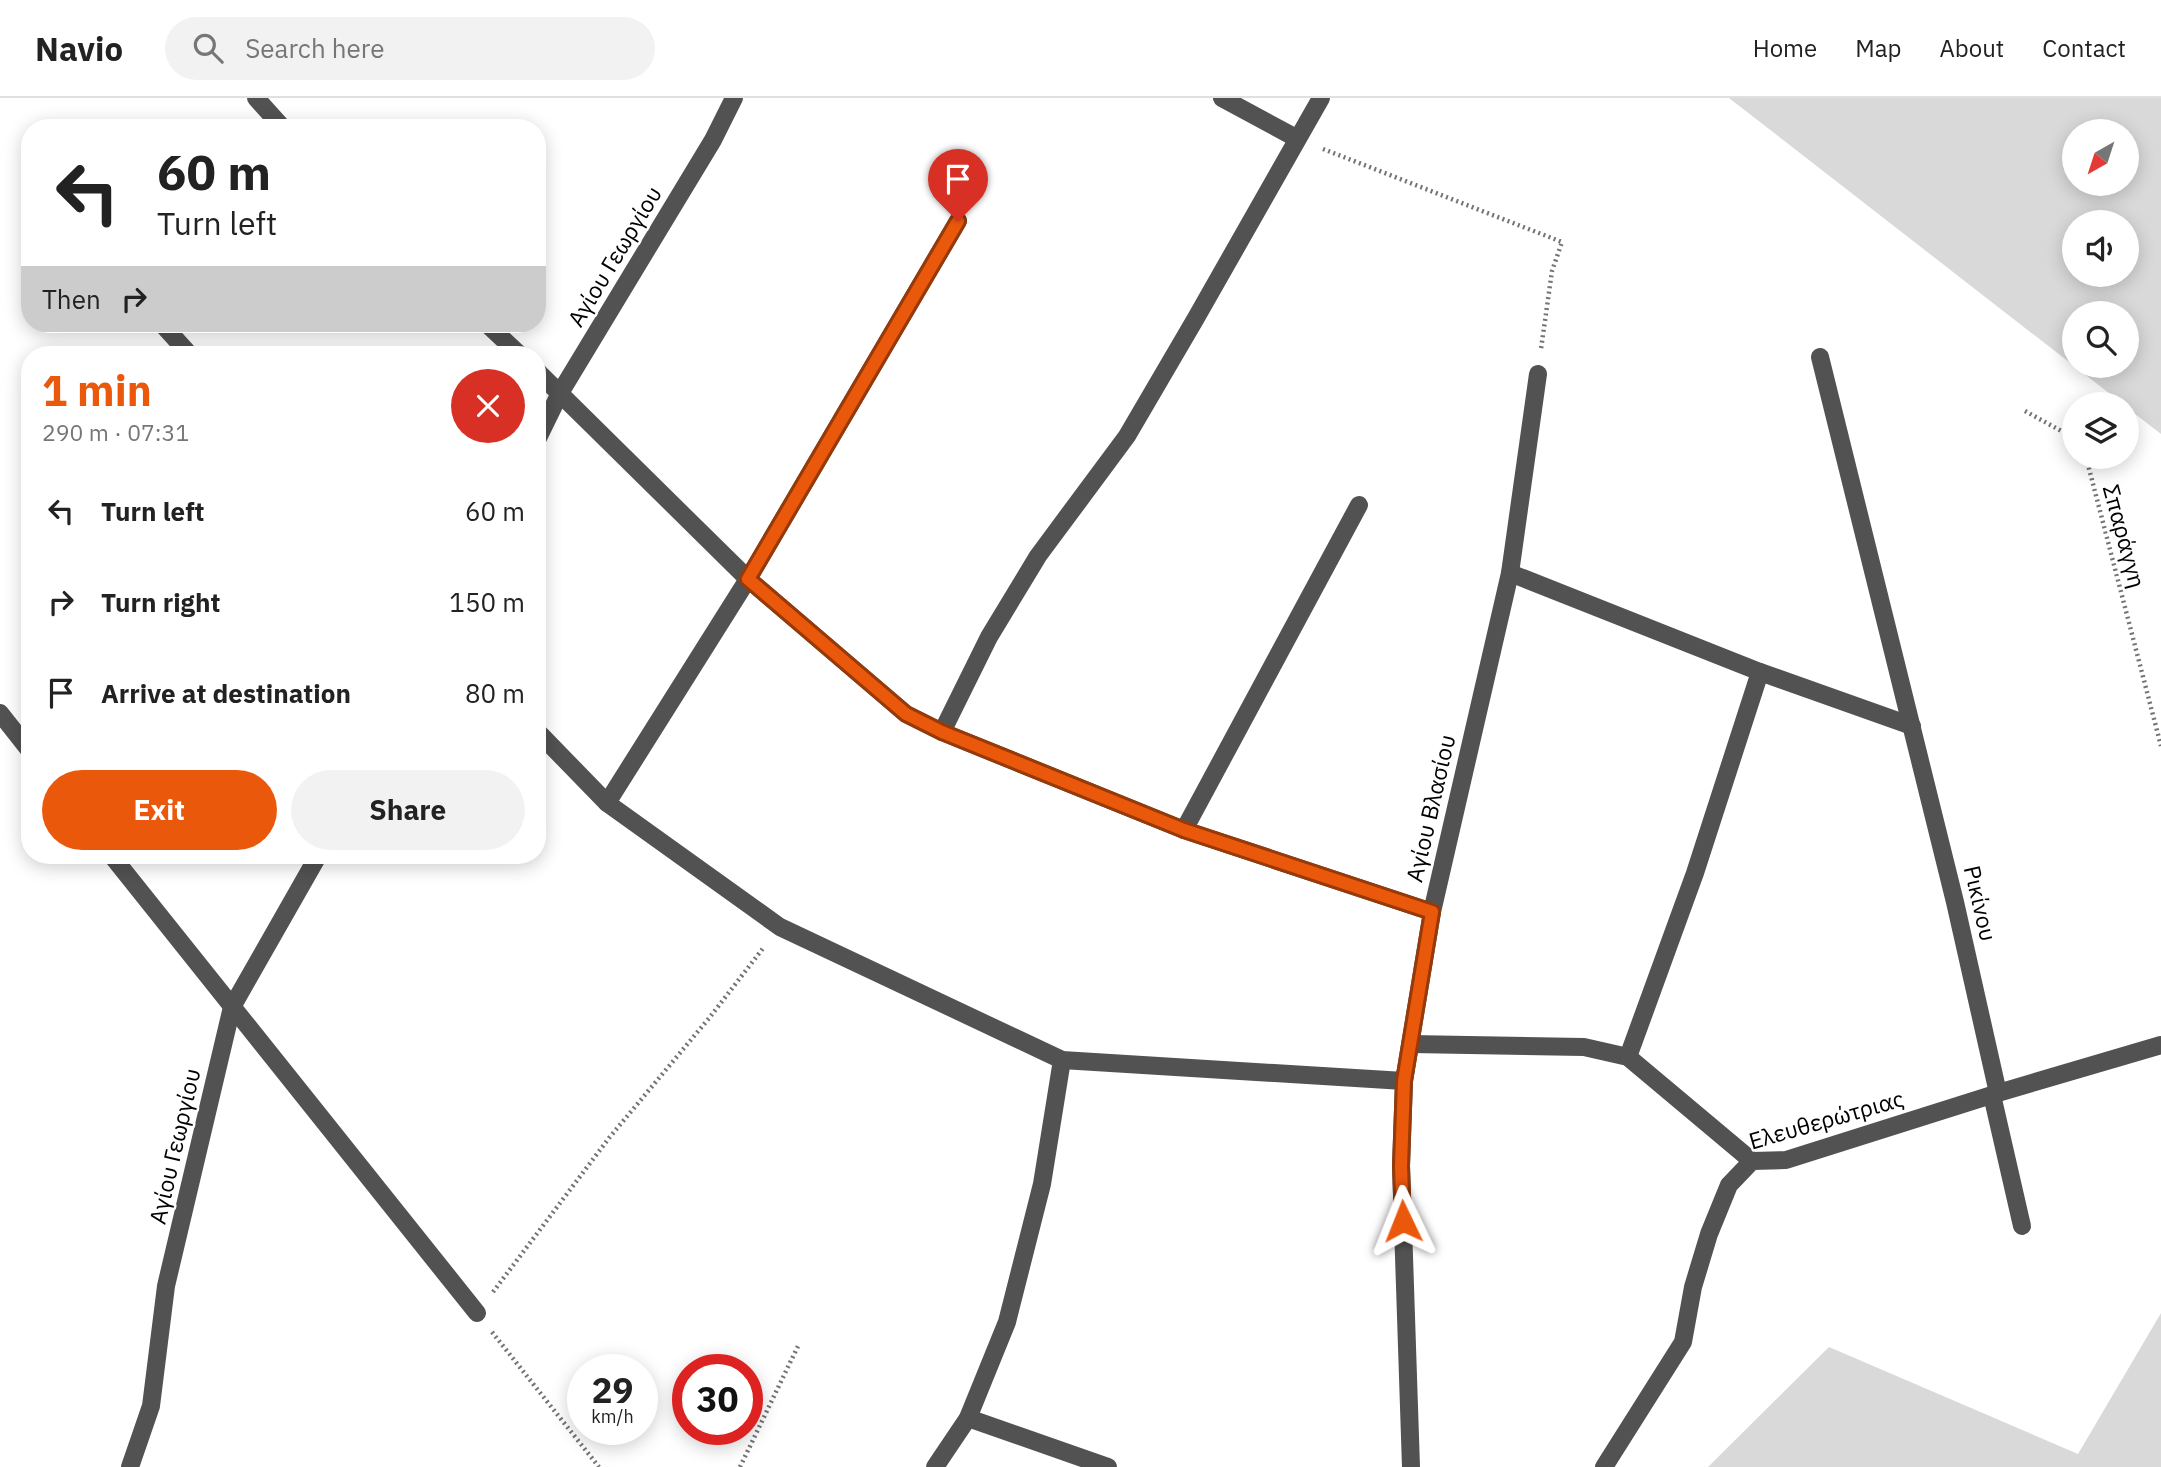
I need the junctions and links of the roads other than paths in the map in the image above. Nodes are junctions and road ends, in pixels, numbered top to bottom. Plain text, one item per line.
1 (256, 98) edge
2 (734, 98) edge
3 (1222, 98) edge
4 (1321, 98) edge
5 (275, 119) edge
6 (1296, 138) junction
7 (958, 221) dead end
8 (170, 333) edge
9 (497, 333) edge
10 (182, 346) edge
11 (510, 346) edge
12 (1820, 357) dead end
13 (1538, 374) road end
14 (546, 380) edge
15 (560, 393) junction
16 (546, 422) edge
17 (1360, 505) dead end
18 (1510, 573) junction
19 (748, 579) junction
20 (1760, 672) junction
21 (0, 713) edge
22 (1912, 726) junction
23 (942, 732) junction
24 (21, 740) edge
25 (546, 741) edge
26 (607, 803) junction
27 (1184, 830) junction
28 (119, 864) edge
29 (313, 864) edge
30 (1432, 912) junction
31 (232, 1007) junction
32 (1411, 1044) junction
33 (2161, 1045) edge
34 (1628, 1057) junction
35 (1062, 1060) junction
36 (1404, 1081) junction
37 (1995, 1094) junction
38 (1752, 1161) junction
39 (2022, 1227) dead end
40 (477, 1313) road end
41 (968, 1418) junction
42 (130, 1467) edge
43 (935, 1467) edge
44 (1108, 1467) edge
45 (1411, 1467) edge
46 (1604, 1467) edge

1 - 5 street
2 - 15 street, Αγίου Γεωργίου
3 - 6 street
4 - 6 street
6 - 23 street
7 - 19 street
8 - 10 street
9 - 11 street
12 - 22 street, Ρικίνου
13 - 18 street, Αγίου Βλασίου
14 - 15 street
15 - 16 street, Αγίου Γεωργίου
15 - 19 street
17 - 27 street
18 - 20 street
18 - 30 street, Αγίου Βλασίου
19 - 23 street
19 - 26 street
20 - 22 street
20 - 34 street
21 - 24 street
22 - 37 street, Ρικίνου
23 - 27 street
25 - 26 street
26 - 35 street
27 - 30 street
28 - 31 street
29 - 31 street, Αγίου Γεωργίου
30 - 32 street, Αγίου Βλασίου
31 - 40 street
31 - 42 street, Αγίου Γεωργίου
32 - 34 street
32 - 36 street, Αγίου Βλασίου
33 - 37 street, Ελευθερώτριας
34 - 38 street
35 - 36 street
35 - 41 street
36 - 45 street, Αγίου Βλασίου
37 - 38 street, Ελευθερώτριας
37 - 39 street, Ρικίνου
38 - 46 street, Ελευθερώτριας
41 - 43 street
41 - 44 street

